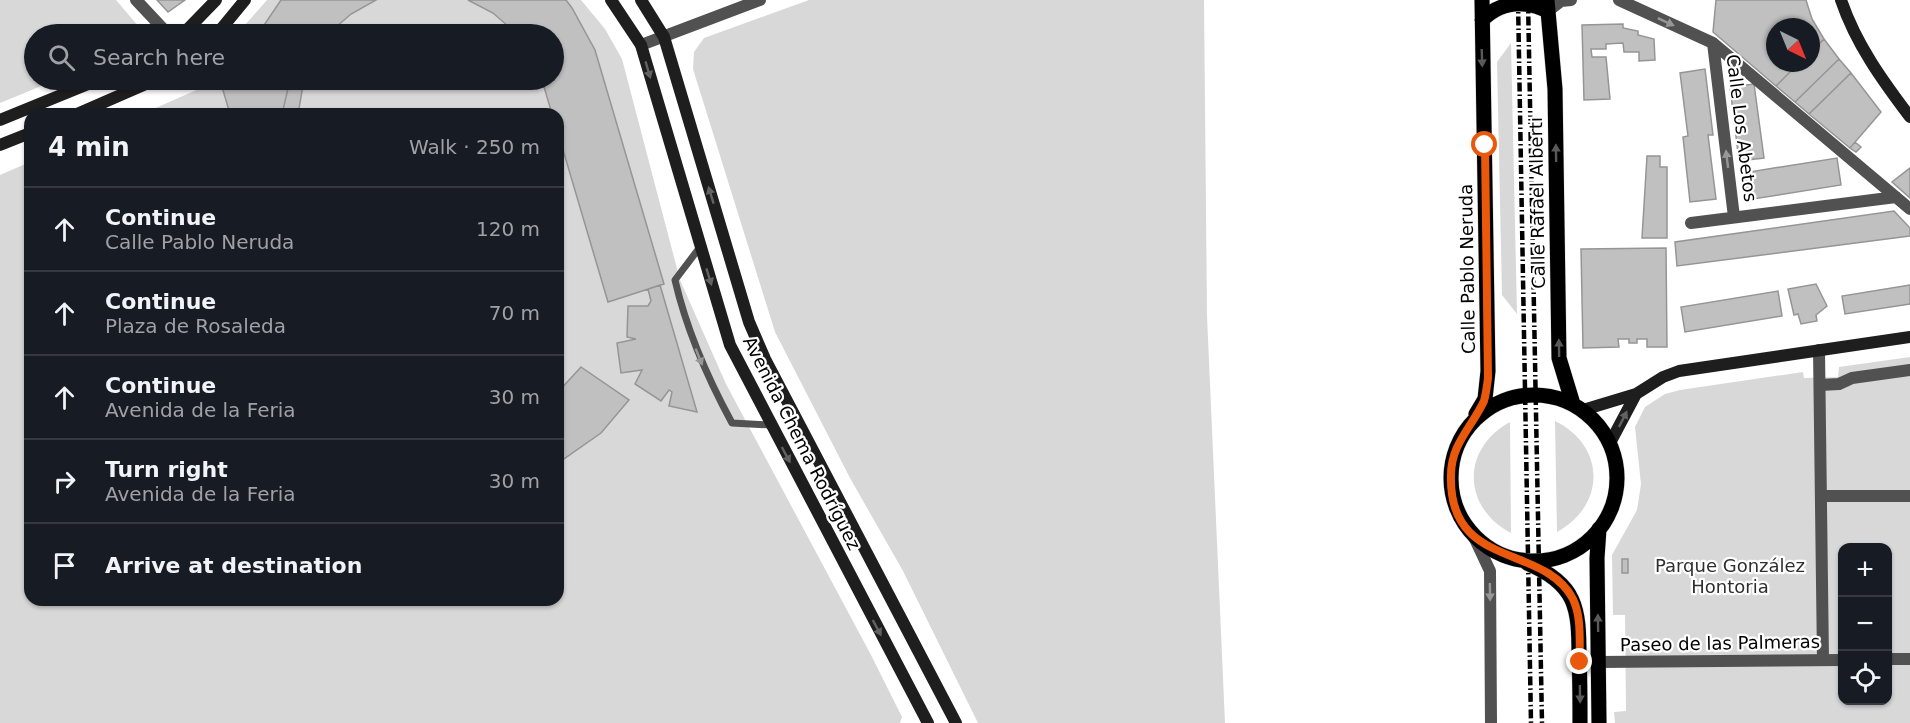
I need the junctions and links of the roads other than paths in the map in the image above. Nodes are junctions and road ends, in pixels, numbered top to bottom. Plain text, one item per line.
1 (136, 0) edge
2 (216, 0) edge
3 (245, 0) edge
4 (611, 0) edge
5 (641, 0) edge
6 (760, 0) edge
7 (1482, 0) edge
8 (1571, 0) edge
9 (1619, 0) edge
10 (1841, 0) edge
11 (1548, 5) edge
12 (1482, 20) junction
13 (159, 24) edge
14 (193, 24) edge
15 (225, 24) edge
16 (664, 37) junction
17 (1713, 43) junction
18 (641, 45) junction
19 (74, 90) edge
20 (132, 90) edge
21 (29, 108) edge
22 (91, 108) edge
23 (24, 110) edge
24 (1910, 117) edge
25 (0, 120) edge
26 (24, 136) edge
27 (0, 146) edge
28 (1896, 197) junction
29 (1910, 209) edge
30 (1734, 217) junction
31 (1691, 223) dead end
32 (700, 247) junction
33 (1910, 337) edge
34 (1819, 350) junction
35 (1910, 370) edge
36 (1820, 386) junction
37 (1636, 394) junction
38 (1578, 407) junction
39 (1469, 424) junction
40 (771, 425) junction
41 (1610, 443) junction
42 (1822, 496) junction
43 (1910, 496) edge
44 (1599, 530) junction
45 (1474, 537) junction
46 (1519, 560) junction
47 (1892, 659) edge
48 (1910, 659) edge
49 (1823, 660) junction
50 (1838, 660) edge
51 (1598, 662) junction
52 (928, 723) edge
53 (956, 723) edge
54 (1491, 723) edge
55 (1580, 723) edge
56 (1599, 723) edge

1 - 13 street
2 - 14 main road
3 - 15 main road
4 - 18 main road, Avenida Chema Rodríguez
5 - 16 main road, Avenida Chema Rodríguez
6 - 16 street
7 - 12 main road, Calle Pablo Neruda
8 - 11 street
9 -> 17 street
10 - 24 main road
11 - 12 main road
38 -> 11 main road, Calle Rafael Alberti
12 -> 39 main road, Calle Pablo Neruda
16 - 18 street
53 -> 16 main road, Avenida Chema Rodríguez
17 - 28 street
30 -> 17 street, Calle Los Abetos
18 -> 32 main road, Avenida Chema Rodríguez
19 - 21 main road
20 - 22 main road
23 - 25 main road
26 - 27 main road
28 - 29 street
28 - 30 street, Calle Los Abetos
30 - 31 street, Calle Los Abetos
32 -> 40 main road, Avenida Chema Rodríguez
32 -> 40 lane
33 - 34 main road
34 - 36 street
34 - 37 main road
35 - 36 street
36 - 42 street
37 - 38 main road
41 -> 37 main road
38 - 39 main road
38 - 41 main road
39 - 45 main road
40 -> 52 main road, Avenida Chema Rodríguez
41 - 44 main road
42 - 43 street
42 - 49 street
44 - 46 main road
51 -> 44 main road
45 - 46 main road
45 -> 54 street
46 -> 55 main road
47 - 48 street
49 - 50 street, Paseo de las Palmeras
49 - 51 street, Paseo de las Palmeras
51 - 56 main road

